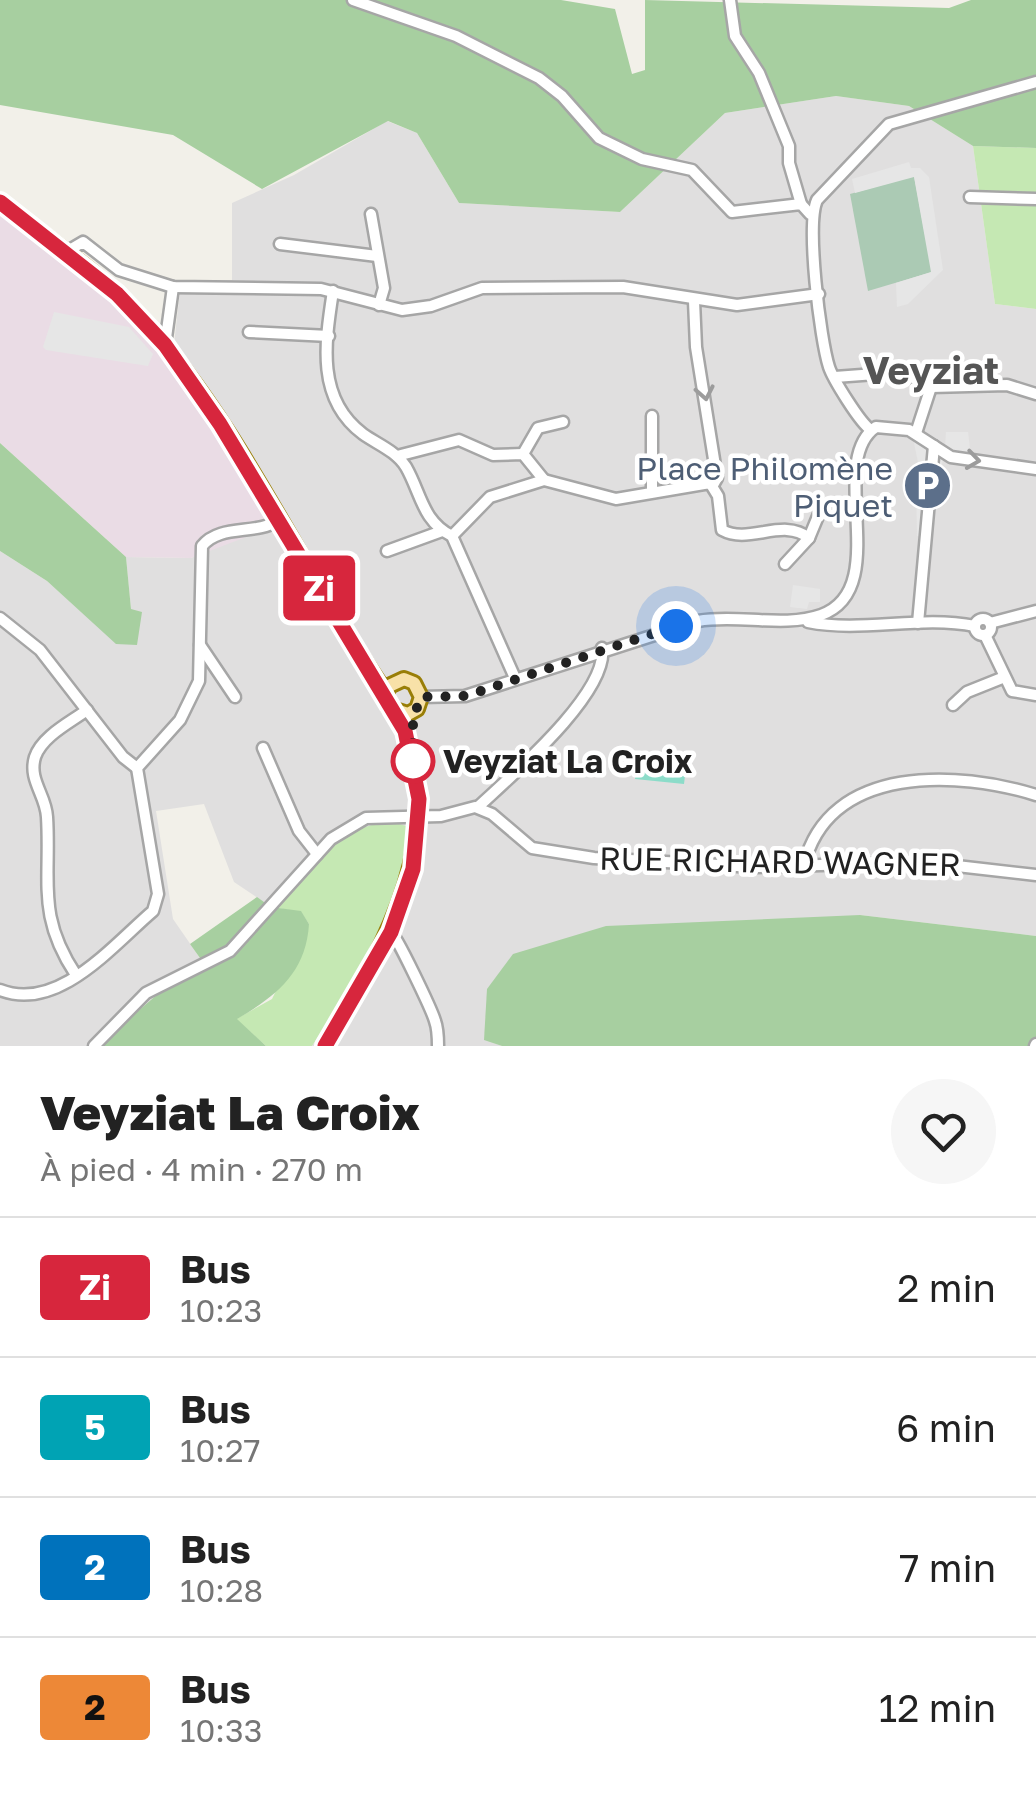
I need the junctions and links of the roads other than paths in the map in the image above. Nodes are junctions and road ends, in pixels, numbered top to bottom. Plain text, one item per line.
1 (353, 0) edge
2 (730, 0) edge
3 (1036, 82) edge
4 (970, 197) dead end
5 (1036, 199) edge
6 (0, 202) edge
7 (801, 204) junction
8 (371, 214) dead end
9 (810, 214) junction
10 (280, 244) dead end
11 (66, 252) junction
12 (377, 256) junction
13 (173, 288) junction
14 (333, 291) junction
15 (820, 294) junction
16 (694, 300) junction
17 (379, 305) junction
18 (249, 332) dead end
19 (329, 336) junction
20 (165, 345) junction
21 (835, 377) junction
22 (931, 387) junction
23 (1036, 394) edge
24 (652, 416) dead end
25 (563, 422) dead end
26 (870, 430) junction
27 (916, 433) junction
28 (934, 446) junction
29 (523, 454) junction
30 (397, 456) junction
31 (1036, 469) edge
32 (544, 480) junction
33 (713, 485) junction
34 (652, 490) junction
35 (821, 509) dead end
36 (278, 522) junction
37 (447, 533) junction
38 (809, 538) junction
39 (386, 551) dead end
40 (785, 564) dead end
41 (833, 609) junction
42 (1036, 612) edge
43 (796, 620) junction
44 (918, 623) junction
45 (2, 626) edge
46 (862, 626) junction
47 (987, 629) junction
48 (200, 645) junction
49 (602, 648) junction
50 (361, 656) junction
51 (515, 678) junction
52 (1002, 678) junction
53 (398, 680) junction
54 (1036, 695) edge
55 (235, 697) dead end
56 (386, 698) junction
57 (419, 703) junction
58 (953, 706) dead end
59 (87, 710) junction
60 (398, 714) junction
61 (263, 748) dead end
62 (412, 756) junction
63 (137, 768) junction
64 (1036, 795) edge
65 (478, 807) junction
66 (420, 815) junction
67 (317, 854) junction
68 (804, 865) junction
69 (1036, 875) edge
70 (391, 932) junction
71 (76, 976) junction
72 (0, 990) edge
73 (94, 1046) edge
74 (325, 1046) edge
75 (438, 1046) edge

1 - 7 street
2 - 7 street
3 - 9 street
4 - 5 street
6 - 11 main road
7 - 9 street
8 - 12 street
9 - 15 street
10 - 12 street
11 - 13 street
11 - 20 main road
12 - 17 street
13 - 14 street
13 - 20 street
14 - 17 street
14 - 19 street
15 - 16 street
15 - 21 street
16 - 17 street
16 -> 33 street
18 - 19 street
19 - 30 street
20 - 36 main road
21 - 22 street
21 - 26 street
22 - 23 street
22 - 27 street
24 - 34 street
25 - 29 street
26 - 27 street
26 - 41 street
27 - 28 street
28 -> 31 street
28 - 44 street
29 - 30 street
29 - 32 street
30 - 37 street
32 - 34 street
32 - 37 street
33 - 34 street
33 - 38 street
35 - 38 street
36 - 48 street
36 - 50 main road
37 - 39 street
37 - 51 street
38 - 40 street
41 - 43 street
41 - 46 street
42 - 47 street
43 - 46 street
43 - 49 street
44 - 46 street
44 - 47 street
45 - 59 street
47 - 52 street
48 - 55 street
48 - 63 street
49 - 51 street
49 - 65 street
50 - 53 main road
50 - 56 main road
51 - 57 street
52 - 54 street
52 - 58 street
53 - 56 main road
53 - 57 main road
56 - 60 main road
57 - 60 main road
57 - 62 main road
59 - 63 street
59 - 71 street
60 - 62 main road
61 - 67 street
62 - 66 main road
63 - 71 street
64 - 68 street
65 - 66 street
65 - 68 street, RUE RICHARD WAGNER
66 - 67 street
66 - 70 main road
67 - 73 street
68 - 69 street, RUE RICHARD WAGNER
70 - 74 main road
70 - 75 street
71 - 72 street

